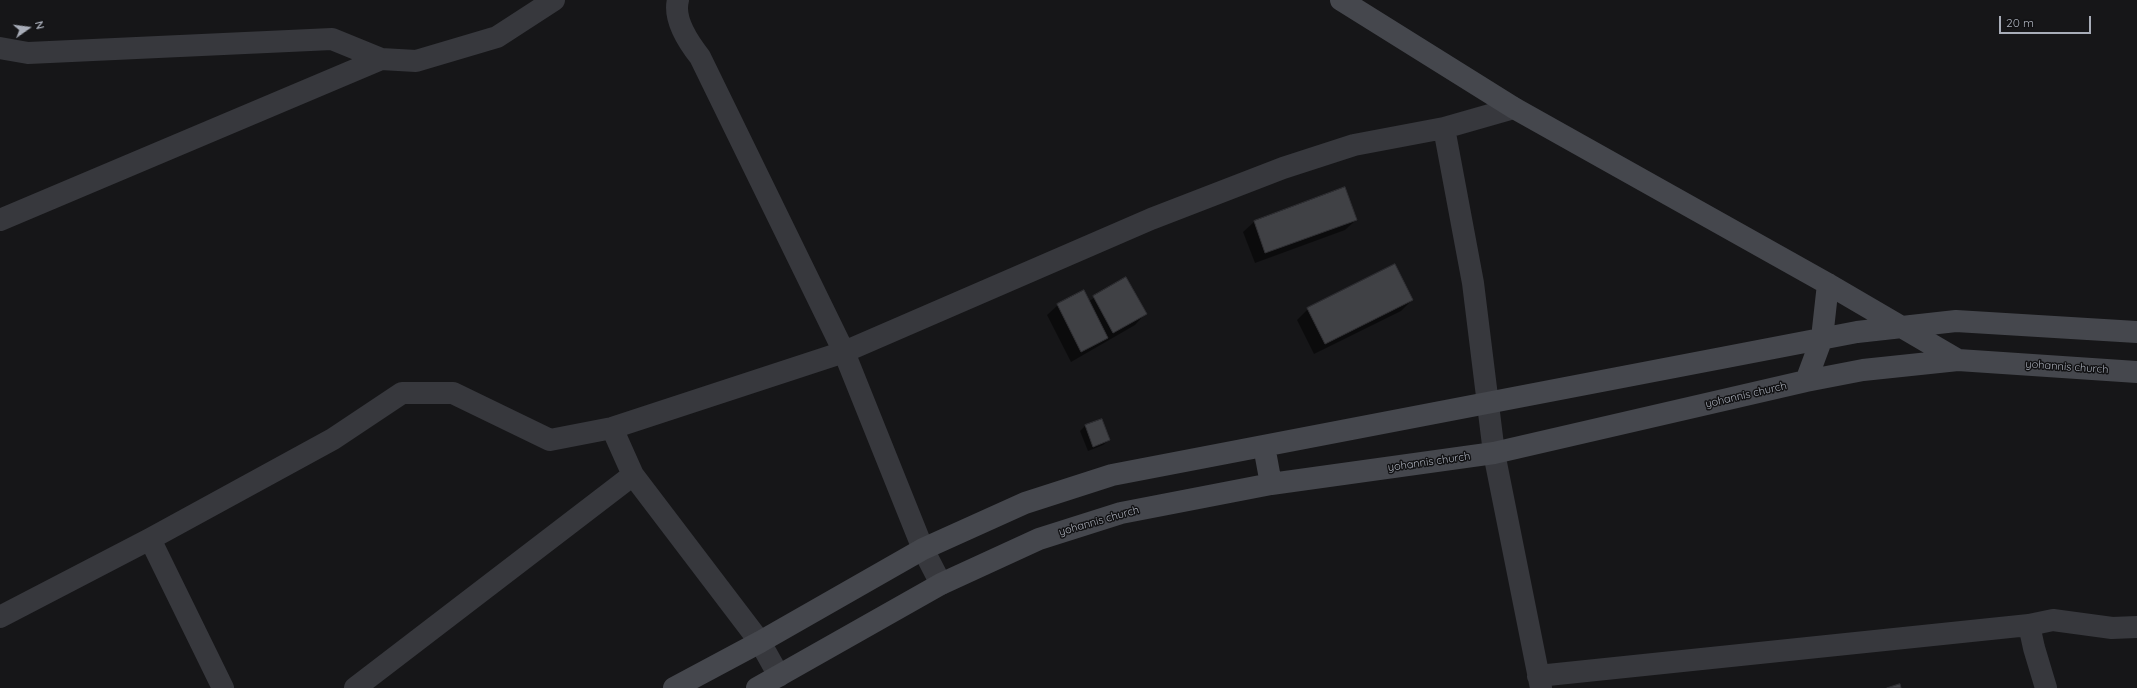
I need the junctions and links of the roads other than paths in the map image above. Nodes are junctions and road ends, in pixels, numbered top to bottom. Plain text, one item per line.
1 (554, 0) edge
2 (678, 0) edge
3 (1341, 0) edge
4 (0, 48) edge
5 (381, 60) junction
6 (1514, 108) junction
7 (1444, 128) junction
8 (0, 220) edge
9 (1828, 284) junction
10 (1901, 327) junction
11 (2137, 332) edge
12 (1822, 338) junction
13 (844, 352) junction
14 (1958, 360) junction
15 (2137, 372) edge
16 (1806, 381) junction
17 (1487, 403) junction
18 (612, 428) junction
19 (1264, 446) junction
20 (1494, 452) junction
21 (633, 475) junction
22 (1271, 484) junction
23 (150, 539) junction
24 (923, 549) junction
25 (941, 584) junction
26 (0, 617) edge
27 (2029, 625) junction
28 (2137, 627) edge
29 (760, 642) junction
30 (779, 676) junction
31 (1540, 682) edge
32 (223, 688) edge
33 (355, 688) edge
34 (674, 688) edge
35 (757, 688) edge
36 (2046, 688) edge

1 - 5 street
2 - 13 street
3 - 6 street
4 - 5 street
5 - 8 street
6 - 7 street
6 - 9 street
7 - 13 street
7 - 17 street
9 - 10 street
9 - 12 street
10 - 11 street
10 - 12 street
10 - 14 street
12 - 16 street
12 - 17 street
13 - 18 street
13 - 24 street
14 - 15 street, yohannis church
14 - 16 street, yohannis church
16 - 20 street, yohannis church
17 - 19 street
17 - 20 street
18 - 21 street
18 - 23 street
19 - 22 street
19 - 24 street
20 - 22 street, yohannis church
20 - 31 street
21 - 29 street
21 - 33 street
22 - 25 street, yohannis church
23 - 26 street
23 - 32 street
24 - 25 street
24 - 29 street
25 - 30 street, yohannis church
27 - 28 street
27 - 31 street
27 - 36 street
29 - 30 street
29 - 34 street
30 - 35 street, yohannis church

